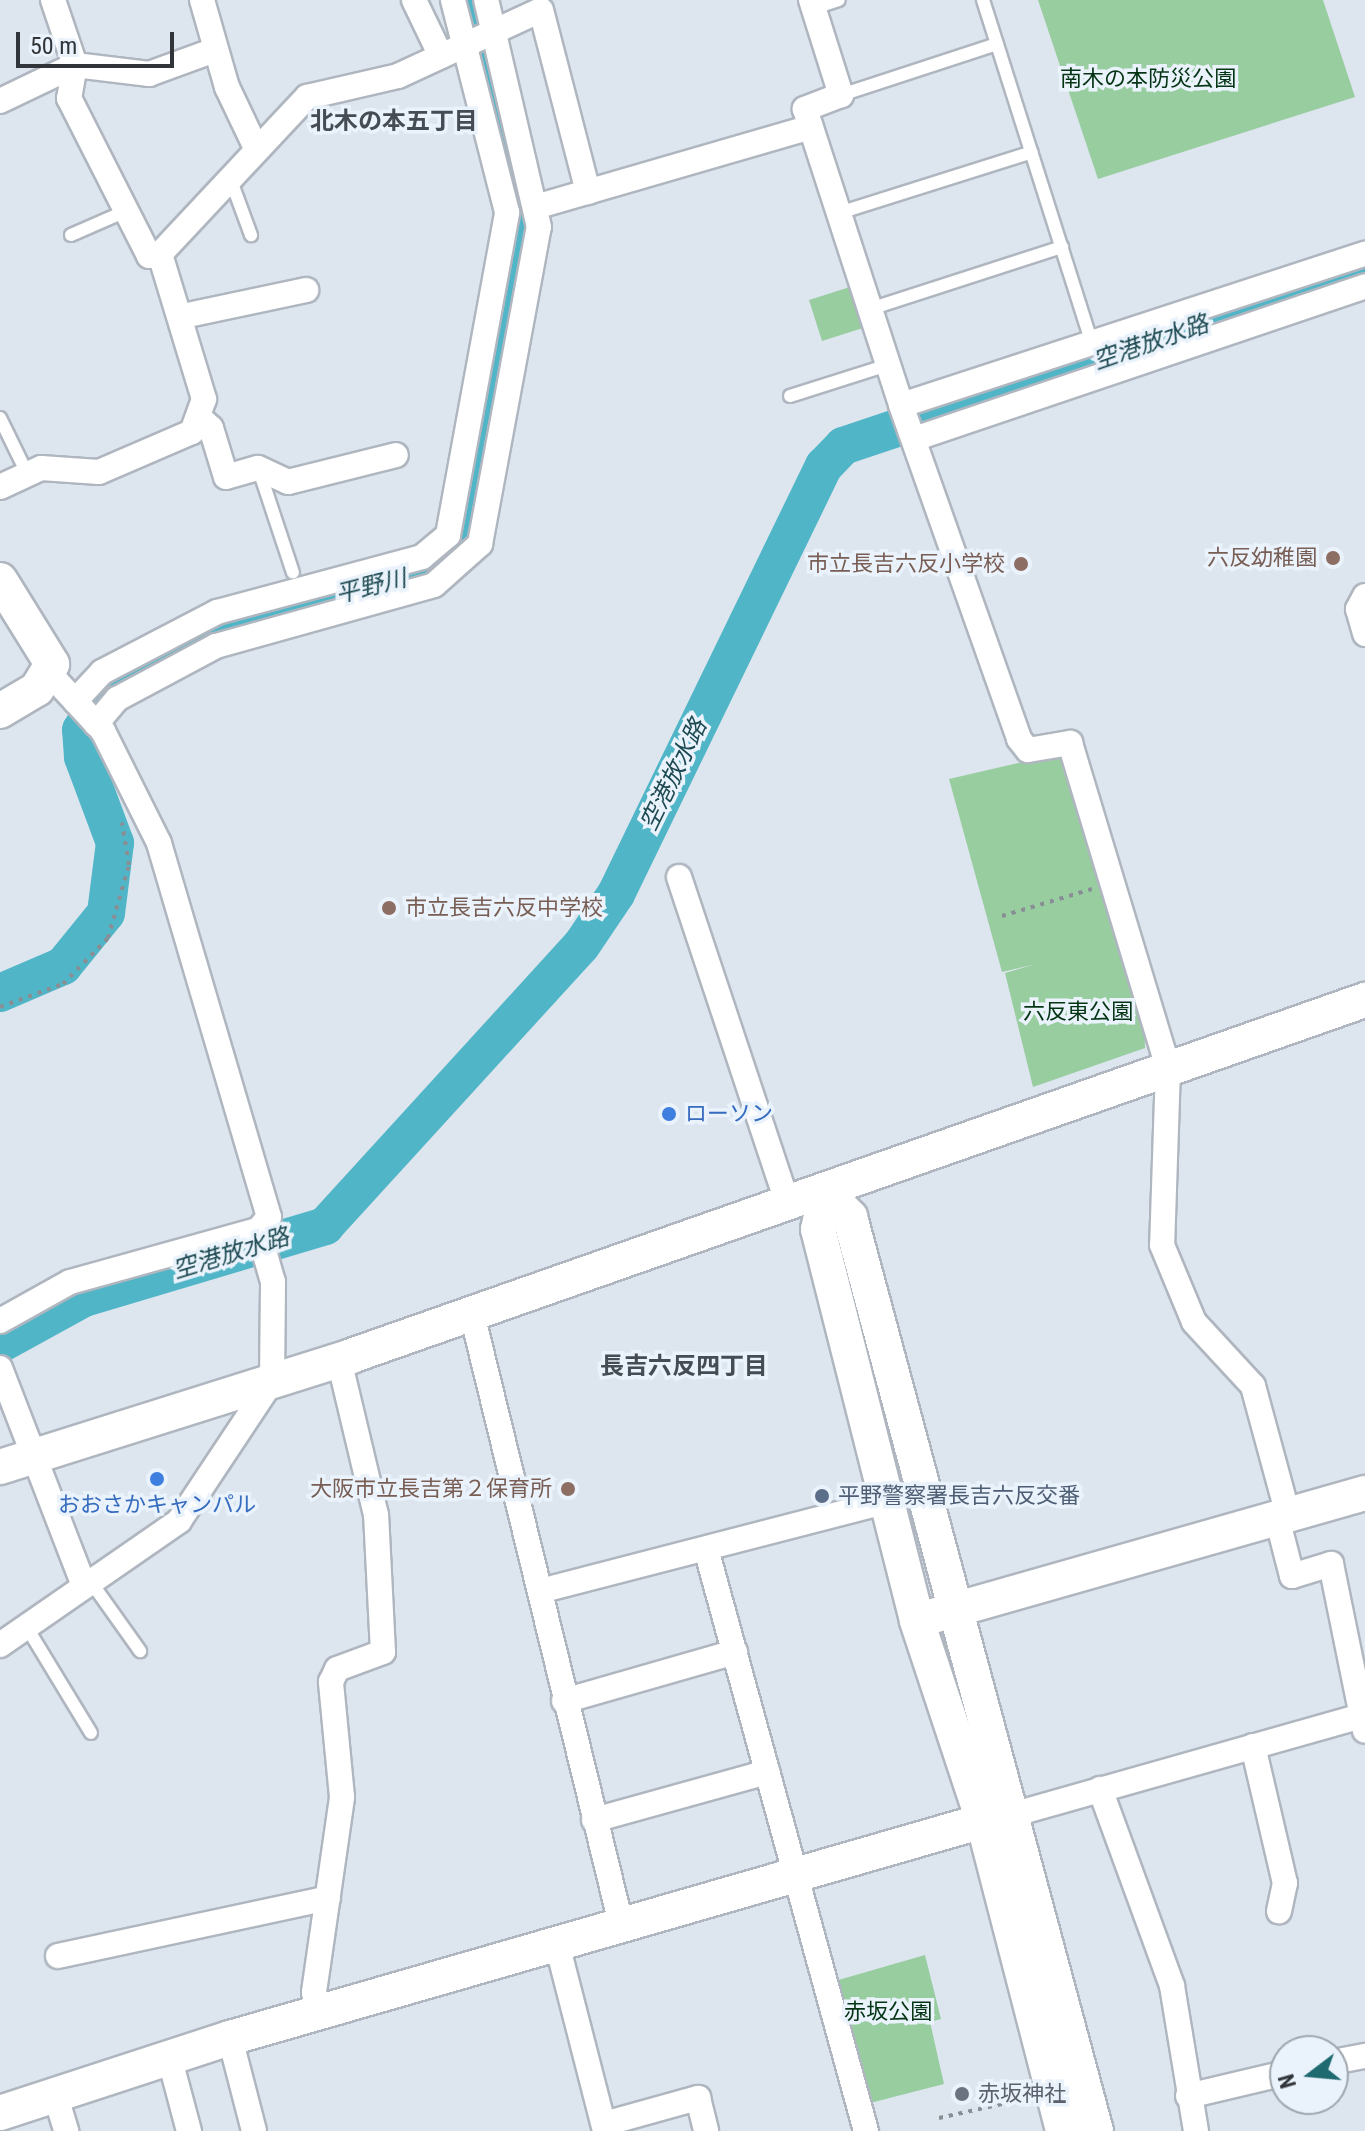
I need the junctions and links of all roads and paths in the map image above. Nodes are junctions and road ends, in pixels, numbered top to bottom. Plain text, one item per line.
1 (53, 0) edge
2 (202, 0) edge
3 (414, 0) edge
4 (453, 0) edge
5 (486, 0) edge
6 (839, 0) edge
7 (983, 0) edge
8 (813, 4) edge
9 (540, 5) edge
10 (494, 31) junction
11 (997, 44) junction
12 (465, 45) junction
13 (215, 50) junction
14 (441, 56) junction
15 (75, 65) junction
16 (841, 95) junction
17 (0, 101) edge
18 (811, 127) junction
19 (255, 146) junction
20 (1032, 152) junction
21 (229, 176) junction
22 (588, 192) junction
23 (539, 206) junction
24 (126, 211) junction
25 (839, 213) junction
26 (71, 235) dead end
27 (251, 235) dead end
28 (1062, 247) junction
29 (160, 254) junction
30 (1365, 254) edge
31 (1365, 286) edge
32 (306, 290) dead end
33 (870, 309) junction
34 (183, 316) junction
35 (1092, 343) junction
36 (888, 365) junction
37 (790, 396) dead end
38 (905, 404) junction
39 (0, 418) edge
40 (201, 419) junction
41 (917, 438) junction
42 (396, 455) dead end
43 (258, 468) junction
44 (27, 473) junction
45 (0, 487) edge
46 (293, 573) dead end
47 (0, 580) edge
48 (1365, 596) edge
49 (1365, 634) edge
50 (50, 674) junction
51 (75, 701) junction
52 (0, 711) edge
53 (96, 724) junction
54 (120, 816) dead end
55 (679, 877) dead end
56 (1112, 883) junction
57 (1002, 916) dead end
58 (1365, 1000) edge
59 (0, 1007) edge
60 (1168, 1068) junction
61 (826, 1192) junction
62 (788, 1205) junction
63 (258, 1230) junction
64 (472, 1314) junction
65 (0, 1321) edge
66 (339, 1360) junction
67 (0, 1368) edge
68 (272, 1381) junction
69 (35, 1456) junction
70 (0, 1467) edge
71 (1365, 1493) edge
72 (887, 1501) junction
73 (1283, 1516) junction
74 (706, 1549) junction
75 (88, 1584) junction
76 (540, 1591) junction
77 (954, 1610) junction
78 (917, 1621) junction
79 (8, 1633) edge
80 (140, 1651) dead end
81 (735, 1652) junction
82 (564, 1701) junction
83 (1364, 1721) edge
84 (91, 1733) dead end
85 (1253, 1746) junction
86 (767, 1772) junction
87 (1100, 1789) junction
88 (999, 1817) junction
89 (594, 1820) junction
90 (795, 1876) junction
91 (328, 1898) junction
92 (1279, 1911) dead end
93 (621, 1924) junction
94 (557, 1944) junction
95 (58, 1956) dead end
96 (318, 2013) junction
97 (230, 2038) junction
98 (169, 2056) junction
99 (1269, 2077) edge
100 (55, 2094) junction
101 (1188, 2096) junction
102 (1025, 2099) dead end
103 (0, 2113) edge
104 (939, 2118) dead end
105 (605, 2128) edge
106 (66, 2131) edge
107 (189, 2131) edge
108 (254, 2131) edge
109 (706, 2131) edge
110 (866, 2131) edge
111 (1063, 2131) edge
112 (1096, 2131) edge
113 (1196, 2131) edge

1 - 15 street
2 - 13 street
3 - 14 street
4 - 12 street
5 - 10 street
6 - 8 lane
7 - 11 lane
8 - 16 street
9 - 10 street
9 - 22 street
10 - 12 street
10 - 23 street
11 - 16 lane
11 - 20 lane
12 - 14 street
12 - 51 street
13 - 15 street
13 - 19 street
14 - 19 street
15 - 17 street
15 - 24 street
16 - 18 street
18 - 22 street
18 - 25 street
19 - 21 street
20 - 25 lane
20 - 28 lane
21 - 27 lane
21 - 29 street
22 - 23 street
23 - 53 street
24 - 26 lane
24 - 29 street
25 - 33 street
28 - 33 lane
28 - 35 lane
29 - 34 street
30 - 35 street
31 - 41 street
32 - 34 street
33 - 36 street
34 - 40 street
35 - 38 street
36 - 37 lane
36 - 38 street
38 - 41 street
39 - 44 lane
40 - 43 street
40 - 44 street
41 - 56 street
42 - 43 street
43 - 46 lane
44 - 45 street
47 - 50 street
48 - 49 street
50 - 51 street
50 - 52 street
51 - 53 street
53 - 63 street
54 - 59 path
55 - 62 street
56 - 57 path
56 - 60 street
58 - 60 street
60 - 61 street
60 - 73 street
61 - 62 street
61 - 72 street
61 - 77 street
62 - 64 street
63 - 65 street
63 - 68 street
64 - 66 street
64 - 76 street
66 - 68 street
66 - 91 street
67 - 69 street
68 - 69 street
68 - 75 street
69 - 70 street
69 - 75 street
71 - 73 street
72 - 74 street
72 - 78 street
73 - 77 street
73 - 83 street
74 - 76 street
74 - 81 street
75 - 79 street
75 - 80 lane
76 - 82 street
77 - 78 street
77 - 88 street
78 - 88 street
79 - 84 lane
81 - 82 street
81 - 86 street
82 - 89 street
83 - 85 street
85 - 87 street
85 - 92 street
86 - 89 street
86 - 90 street
87 - 88 street
87 - 101 street
88 - 90 street
88 - 111 street
88 - 112 street
89 - 93 street
90 - 93 street
90 - 110 street
91 - 95 street
91 - 96 street
93 - 94 street
94 - 96 street
94 - 105 street
96 - 97 street
97 - 98 street
97 - 108 street
98 - 100 street
98 - 107 street
99 - 101 street
100 - 103 street
100 - 106 street
101 - 113 street
102 - 104 path
105 - 109 street

